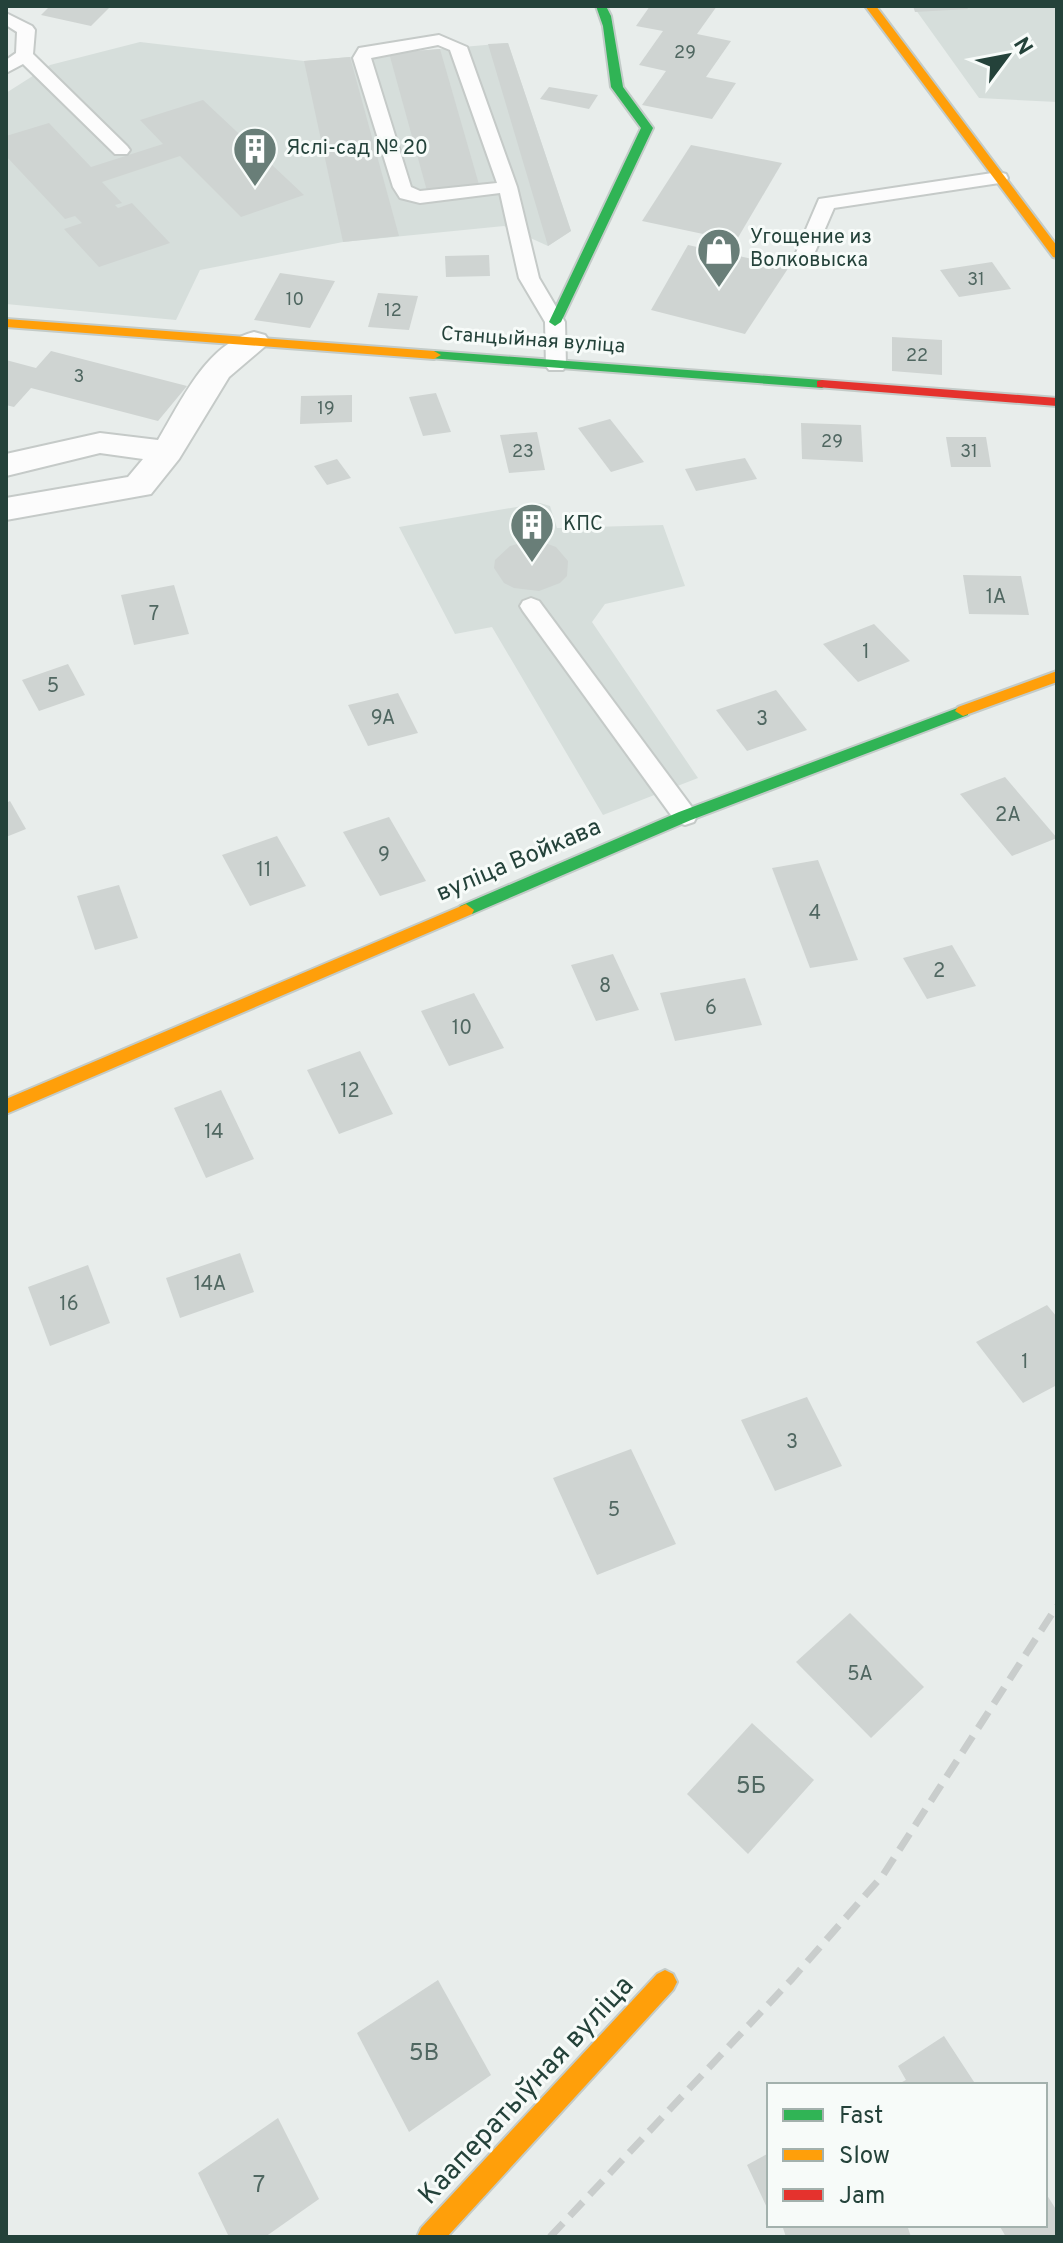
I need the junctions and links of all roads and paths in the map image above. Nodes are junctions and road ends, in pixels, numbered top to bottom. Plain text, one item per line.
1 (601, 6) edge
2 (870, 6) edge
3 (6, 18) edge
4 (24, 55) junction
5 (6, 68) edge
6 (121, 150) dead end
7 (999, 178) junction
8 (508, 187) junction
9 (1057, 254) edge
10 (805, 255) dead end
11 (555, 322) junction
12 (6, 323) edge
13 (254, 342) junction
14 (556, 366) junction
15 (1057, 402) edge
16 (167, 452) junction
17 (6, 465) edge
18 (6, 509) edge
19 (531, 606) dead end
20 (1057, 676) edge
21 (685, 816) junction
22 (6, 1107) edge
23 (665, 1982) dead end
24 (430, 2237) edge

1 - 11 street
2 - 7 street
3 - 4 lane
4 - 5 lane
4 - 6 lane
7 - 9 street
7 - 10 lane
8 - 8 lane
8 - 11 lane
11 - 14 lane
12 - 13 street, Станцыйная вуліца
13 - 14 street, Станцыйная вуліца
13 - 16 street
14 - 15 street, Станцыйная вуліца
16 - 17 street
16 - 18 street
19 - 21 lane
20 - 21 street, вуліца Войкава
21 - 22 street, вуліца Войкава
23 - 24 street, Кааператыўная вуліца

